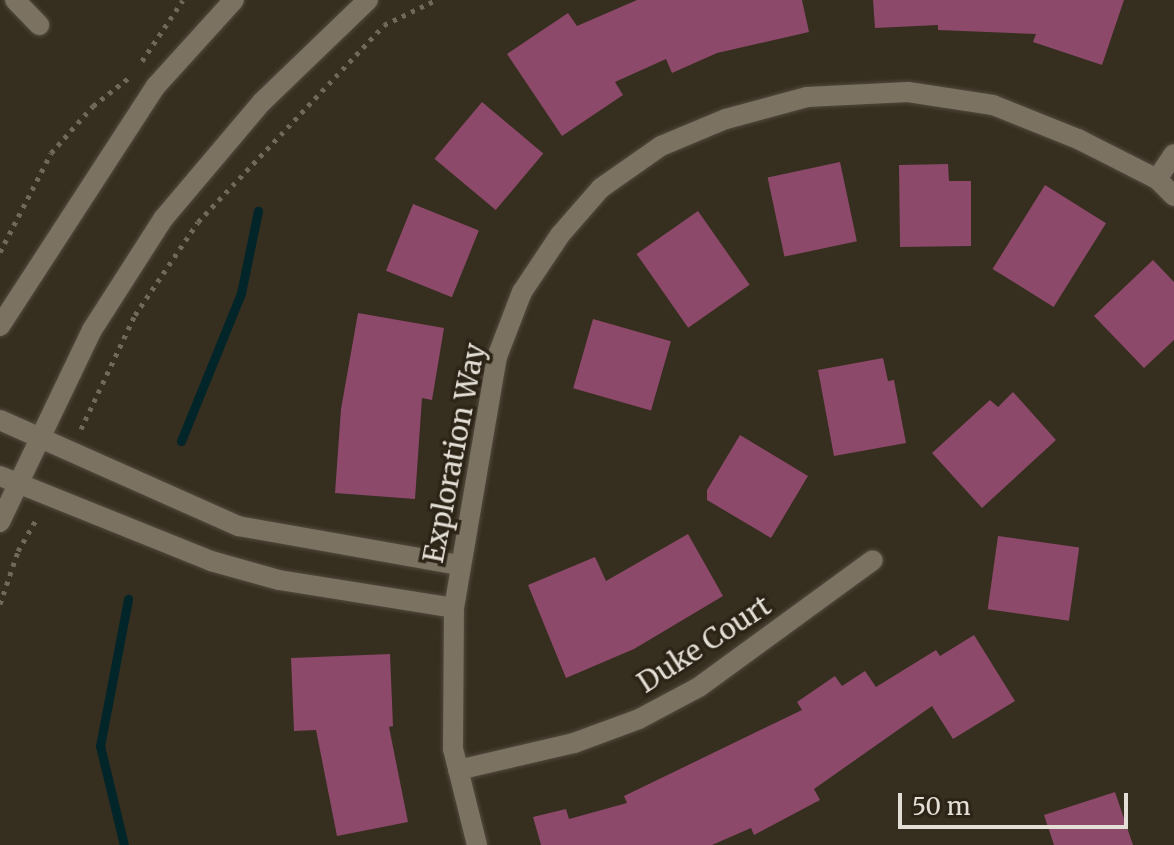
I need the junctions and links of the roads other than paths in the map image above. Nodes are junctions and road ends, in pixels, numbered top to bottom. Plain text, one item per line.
1 (15, 0) edge
2 (234, 0) edge
3 (368, 0) edge
4 (39, 25) dead end
5 (1174, 154) edge
6 (1157, 179) junction
7 (1174, 196) edge
8 (0, 326) edge
9 (0, 420) edge
10 (40, 439) junction
11 (9, 480) edge
12 (0, 522) edge
13 (873, 560) dead end
14 (460, 565) junction
15 (454, 608) junction
16 (458, 770) junction
17 (477, 845) edge

1 - 4 street
2 - 8 street
3 - 10 street
5 - 6 street
6 - 7 street, Exploration Way
6 - 14 street, Exploration Way
9 - 10 street
10 - 11 street
10 - 14 street
11 - 12 street
11 - 15 street
13 - 16 street, Duke Court
14 - 15 street, Exploration Way
15 - 16 street, Exploration Way
16 - 17 street, Exploration Way

